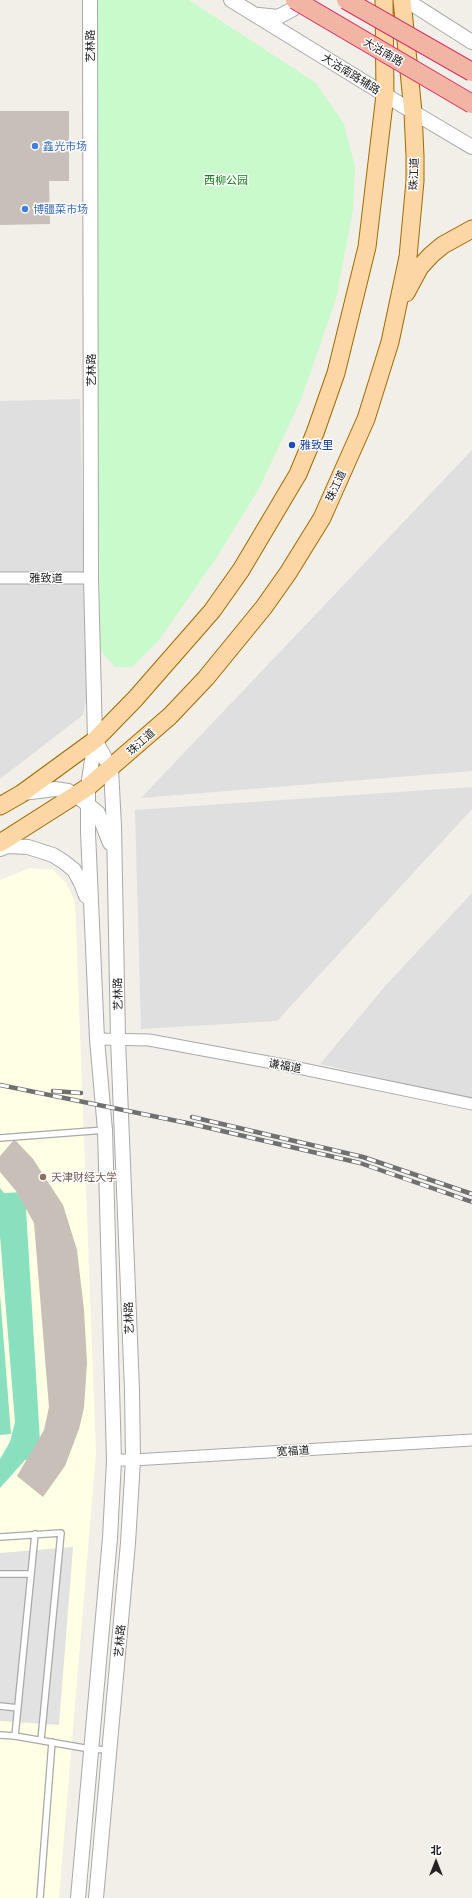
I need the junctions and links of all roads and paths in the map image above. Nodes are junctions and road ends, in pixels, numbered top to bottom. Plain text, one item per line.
1 (90, 0) edge
2 (231, 0) edge
3 (295, 0) edge
4 (301, 0) edge
5 (346, 0) edge
6 (384, 0) edge
7 (402, 0) edge
8 (406, 0) edge
9 (251, 13) junction
10 (472, 42) edge
11 (472, 72) edge
12 (385, 95) junction
13 (472, 104) edge
14 (413, 112) junction
15 (472, 147) edge
16 (472, 229) edge
17 (398, 309) junction
18 (0, 578) edge
19 (91, 578) junction
20 (95, 740) junction
21 (110, 769) junction
22 (21, 794) junction
23 (84, 795) junction
24 (0, 806) edge
25 (0, 843) edge
26 (0, 849) edge
27 (116, 873) junction
28 (90, 917) junction
29 (118, 1039) junction
30 (97, 1040) junction
31 (472, 1104) edge
32 (105, 1130) junction
33 (0, 1138) edge
34 (472, 1440) edge
35 (114, 1460) junction
36 (133, 1460) junction
37 (35, 1534) junction
38 (0, 1537) edge
39 (0, 1574) edge
40 (31, 1574) junction
41 (0, 1706) edge
42 (18, 1708) junction
43 (0, 1735) edge
44 (15, 1736) junction
45 (41, 1740) junction
46 (52, 1742) junction
47 (90, 1749) junction
48 (110, 1750) junction
49 (40, 1898) edge
50 (78, 1898) edge
51 (96, 1898) edge

1 - 19 street, 艺林路
2 - 9 street, 大沽南路辅路
3 - 13 highway, 大沽南路, bridge
4 - 9 street
5 - 11 highway, bridge
6 - 12 main road
7 - 14 main road, 珠江道
8 - 10 street
9 - 12 street, 大沽南路辅路
12 - 14 street, 大沽南路辅路
12 - 20 main road
14 - 15 street, 大沽南路辅路
14 - 17 main road, 珠江道
16 - 17 main road
17 - 21 main road, 珠江道
18 - 19 street, 雅致道
19 - 20 street, 艺林路
20 - 21 street, 艺林路
20 - 22 main road
20 - 23 street, 艺林路
21 - 23 main road, 珠江道
21 - 27 street, 艺林路
22 - 23 street
22 - 24 main road
23 - 25 main road, 珠江道
23 - 27 street
23 - 28 street, 艺林路
26 - 28 street
27 - 29 street, 艺林路
28 - 30 street, 艺林路
29 - 30 street, 谦福道
29 - 31 street, 谦福道
29 - 36 street, 艺林路
30 - 32 street, 艺林路
32 - 33 lane
32 - 35 street, 艺林路
34 - 36 street, 宽福道
35 - 36 street, 宽福道
35 - 47 street, 艺林路
36 - 48 street, 艺林路
37 - 38 lane
37 - 40 lane
37 - 45 lane
39 - 40 lane
40 - 42 lane
41 - 42 lane
42 - 44 lane
43 - 44 lane
44 - 45 lane
45 - 46 lane
46 - 47 lane
46 - 49 lane
47 - 48 lane
47 - 50 street, 艺林路
48 - 51 street, 艺林路

